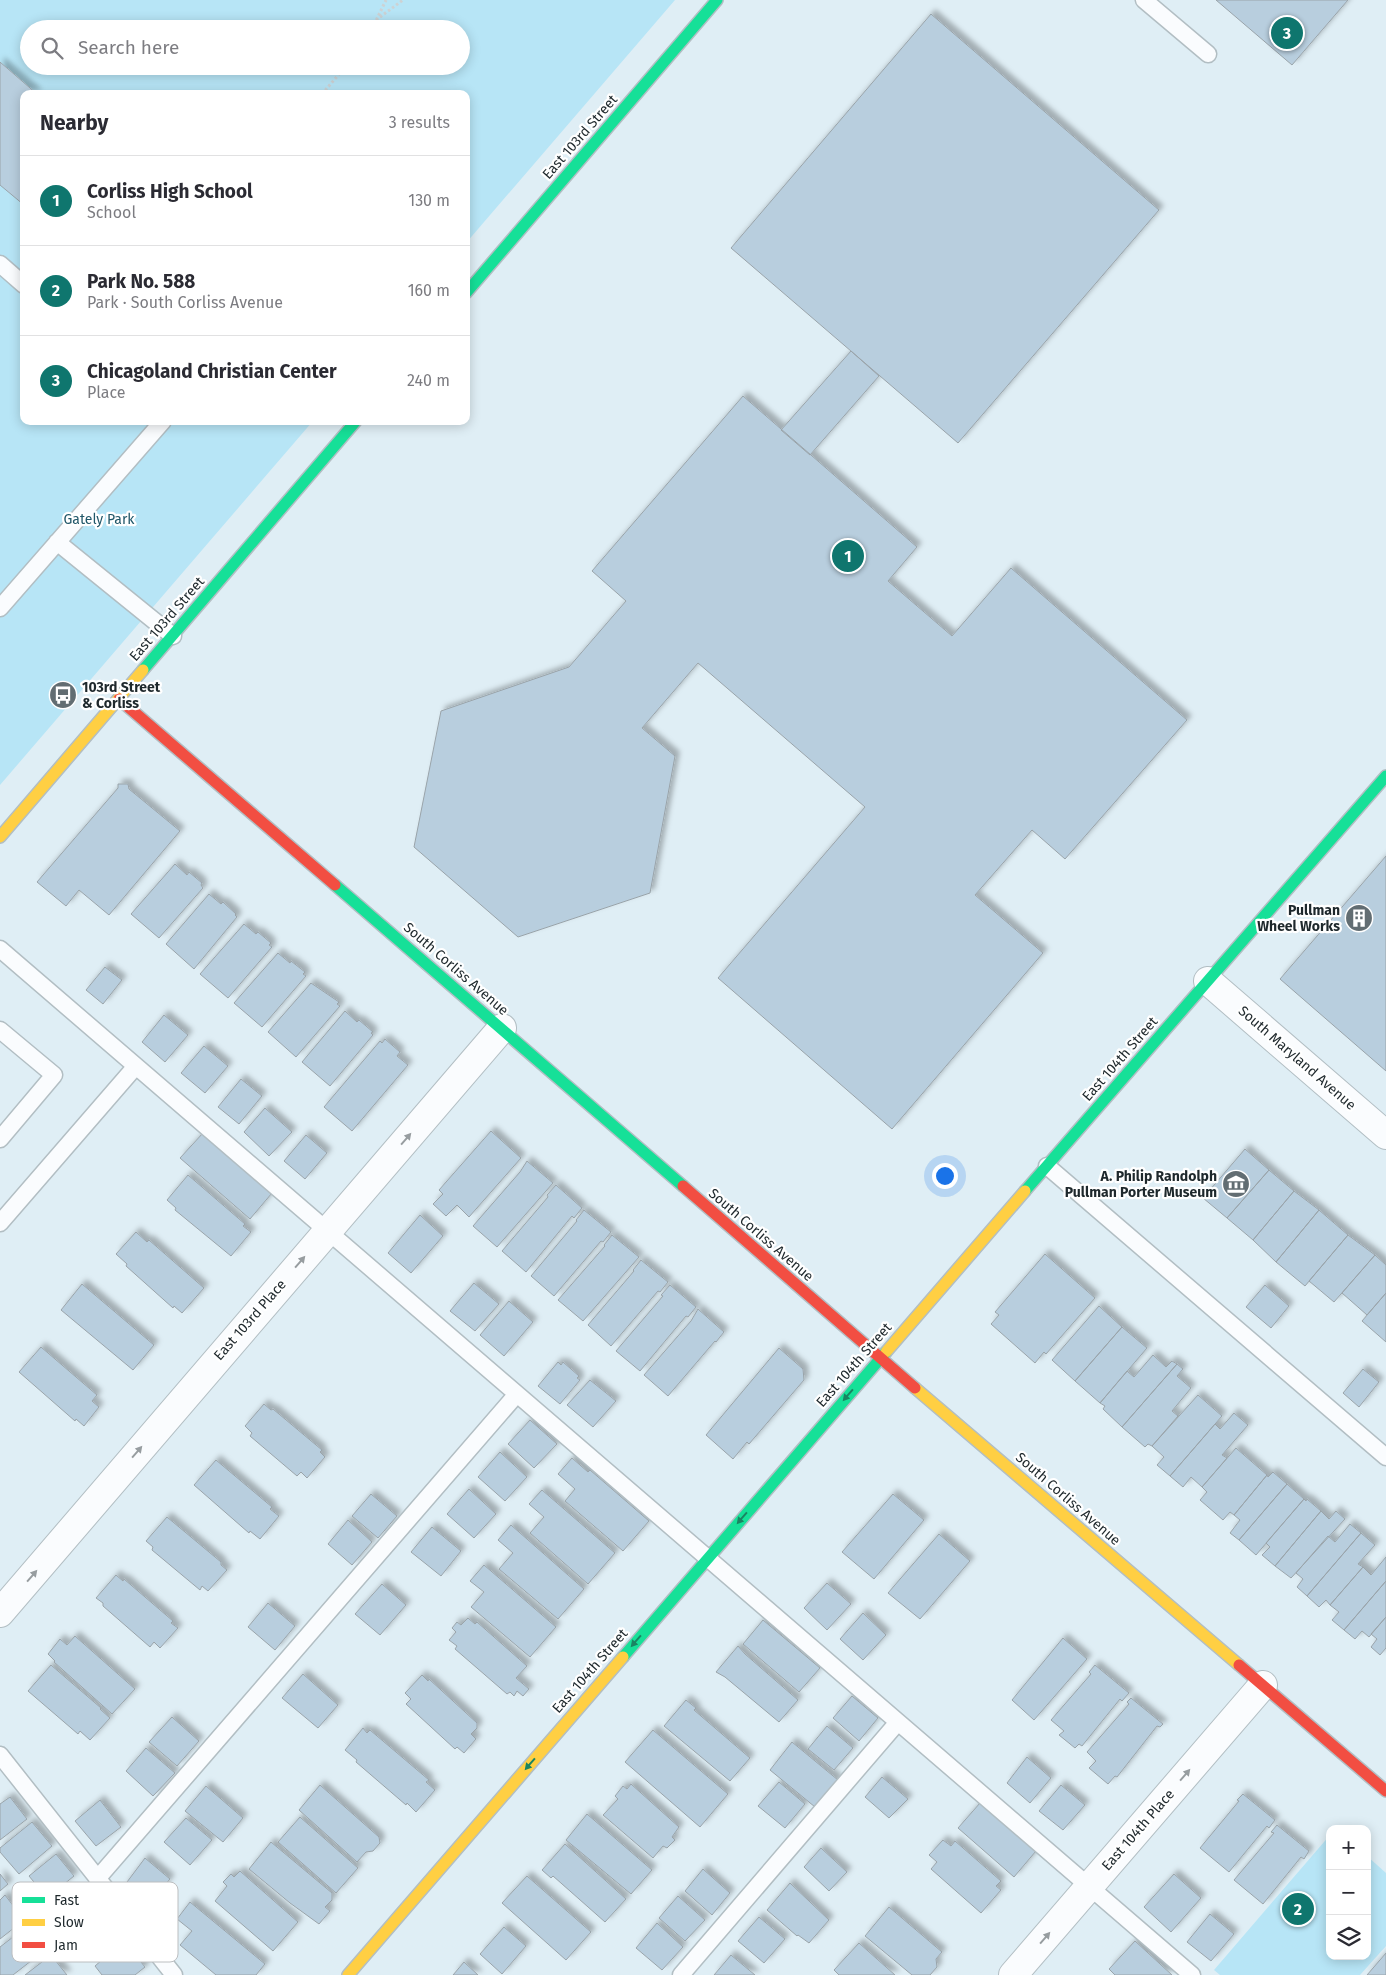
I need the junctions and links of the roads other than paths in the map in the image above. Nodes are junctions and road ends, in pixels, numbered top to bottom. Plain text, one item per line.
1 (717, 0) edge
2 (1144, 0) edge
3 (1208, 54) dead end
4 (0, 264) edge
5 (20, 282) edge
6 (470, 288) edge
7 (159, 425) edge
8 (353, 425) edge
9 (57, 542) junction
10 (0, 608) edge
11 (173, 636) junction
12 (119, 699) junction
13 (1386, 776) edge
14 (0, 837) edge
15 (0, 949) edge
16 (1208, 981) junction
17 (502, 1028) junction
18 (0, 1030) edge
19 (136, 1066) junction
20 (1386, 1135) edge
21 (0, 1139) edge
22 (1047, 1166) junction
23 (0, 1223) edge
24 (327, 1230) junction
25 (880, 1358) junction
26 (517, 1394) junction
27 (1386, 1457) edge
28 (708, 1558) junction
29 (0, 1613) edge
30 (1263, 1685) junction
31 (898, 1722) junction
32 (0, 1755) edge
33 (1386, 1791) edge
34 (97, 1879) junction
35 (99, 1882) edge
36 (1089, 1886) junction
37 (164, 1962) edge
38 (174, 1975) edge
39 (348, 1975) edge
40 (681, 1975) edge
41 (1013, 1975) edge
42 (1192, 1975) edge

1 - 6 street, East 103rd Street
2 - 3 lane
4 - 5 lane
7 - 9 lane
8 - 11 street, East 103rd Street
9 - 10 lane
9 - 11 lane
11 - 12 street, East 103rd Street
12 - 14 street, East 103rd Street
12 - 17 street, South Corliss Avenue
13 - 16 street, East 104th Street
15 - 19 lane
16 - 20 street, South Maryland Avenue
16 - 22 street, East 104th Street
24 -> 17 street, East 103rd Place
17 - 25 street, South Corliss Avenue
18 - 21 lane
19 - 23 lane
19 - 24 lane
22 - 25 street, East 104th Street
22 - 27 lane
24 - 26 lane
29 -> 24 street, East 103rd Place
25 -> 28 street, East 104th Street
25 - 30 street, South Corliss Avenue
26 - 28 lane
26 - 34 lane
28 - 31 lane
28 -> 39 street, East 104th Street
30 - 33 street, South Corliss Avenue
36 -> 30 street, East 104th Place
31 - 36 lane
31 - 40 lane
32 - 34 lane
34 - 35 lane
41 -> 36 street, East 104th Place
36 - 42 lane
37 - 38 lane

